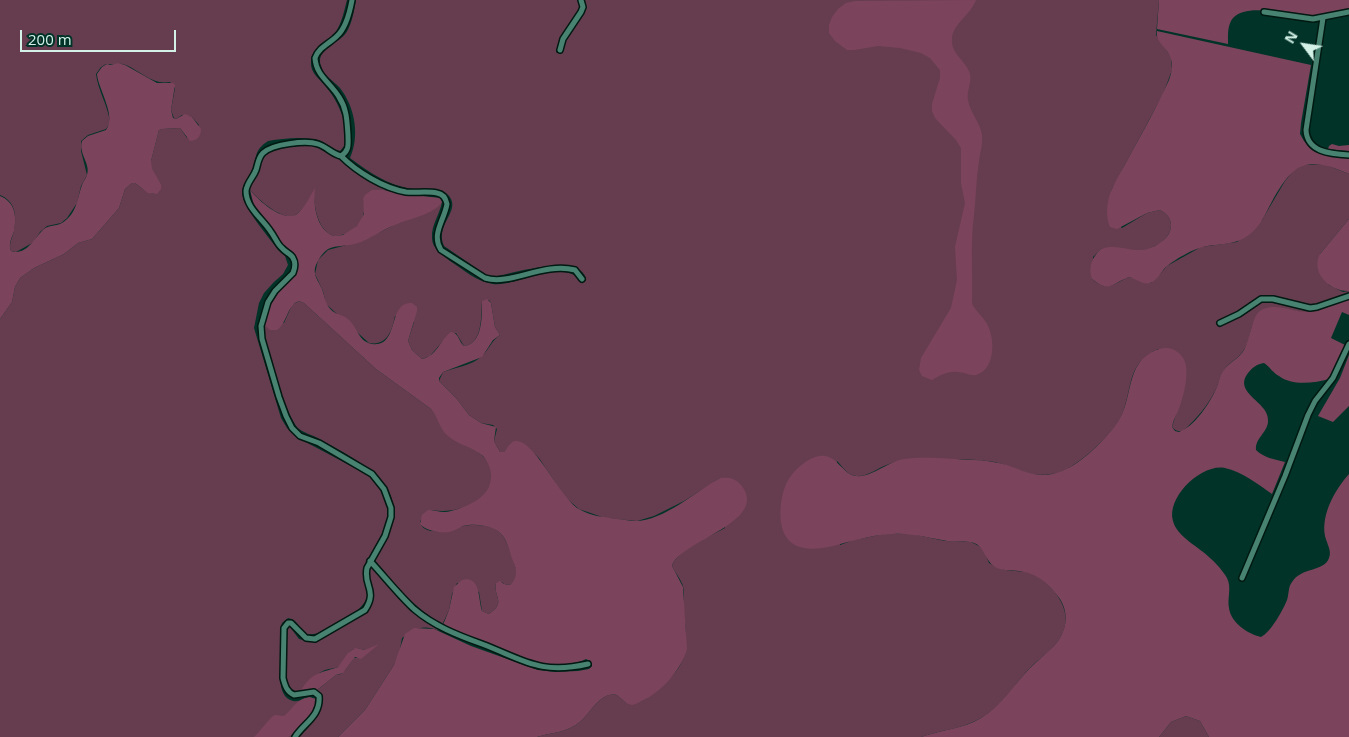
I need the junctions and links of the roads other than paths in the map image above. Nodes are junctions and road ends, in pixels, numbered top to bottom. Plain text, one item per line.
1 (352, 0) edge
2 (581, 0) edge
3 (1264, 12) dead end
4 (1349, 12) edge
5 (1323, 18) junction
6 (560, 50) dead end
7 (1349, 155) edge
8 (342, 156) junction
9 (582, 279) dead end
10 (1349, 296) edge
11 (1220, 323) dead end
12 (1349, 344) edge
13 (370, 561) junction
14 (1242, 578) dead end
15 (588, 664) dead end
16 (295, 737) edge

1 - 8 street
2 - 6 street
3 - 5 street
4 - 5 street
5 - 7 street
8 - 9 street
8 - 13 street
10 - 11 street
12 - 14 street
13 - 15 street
13 - 16 street

